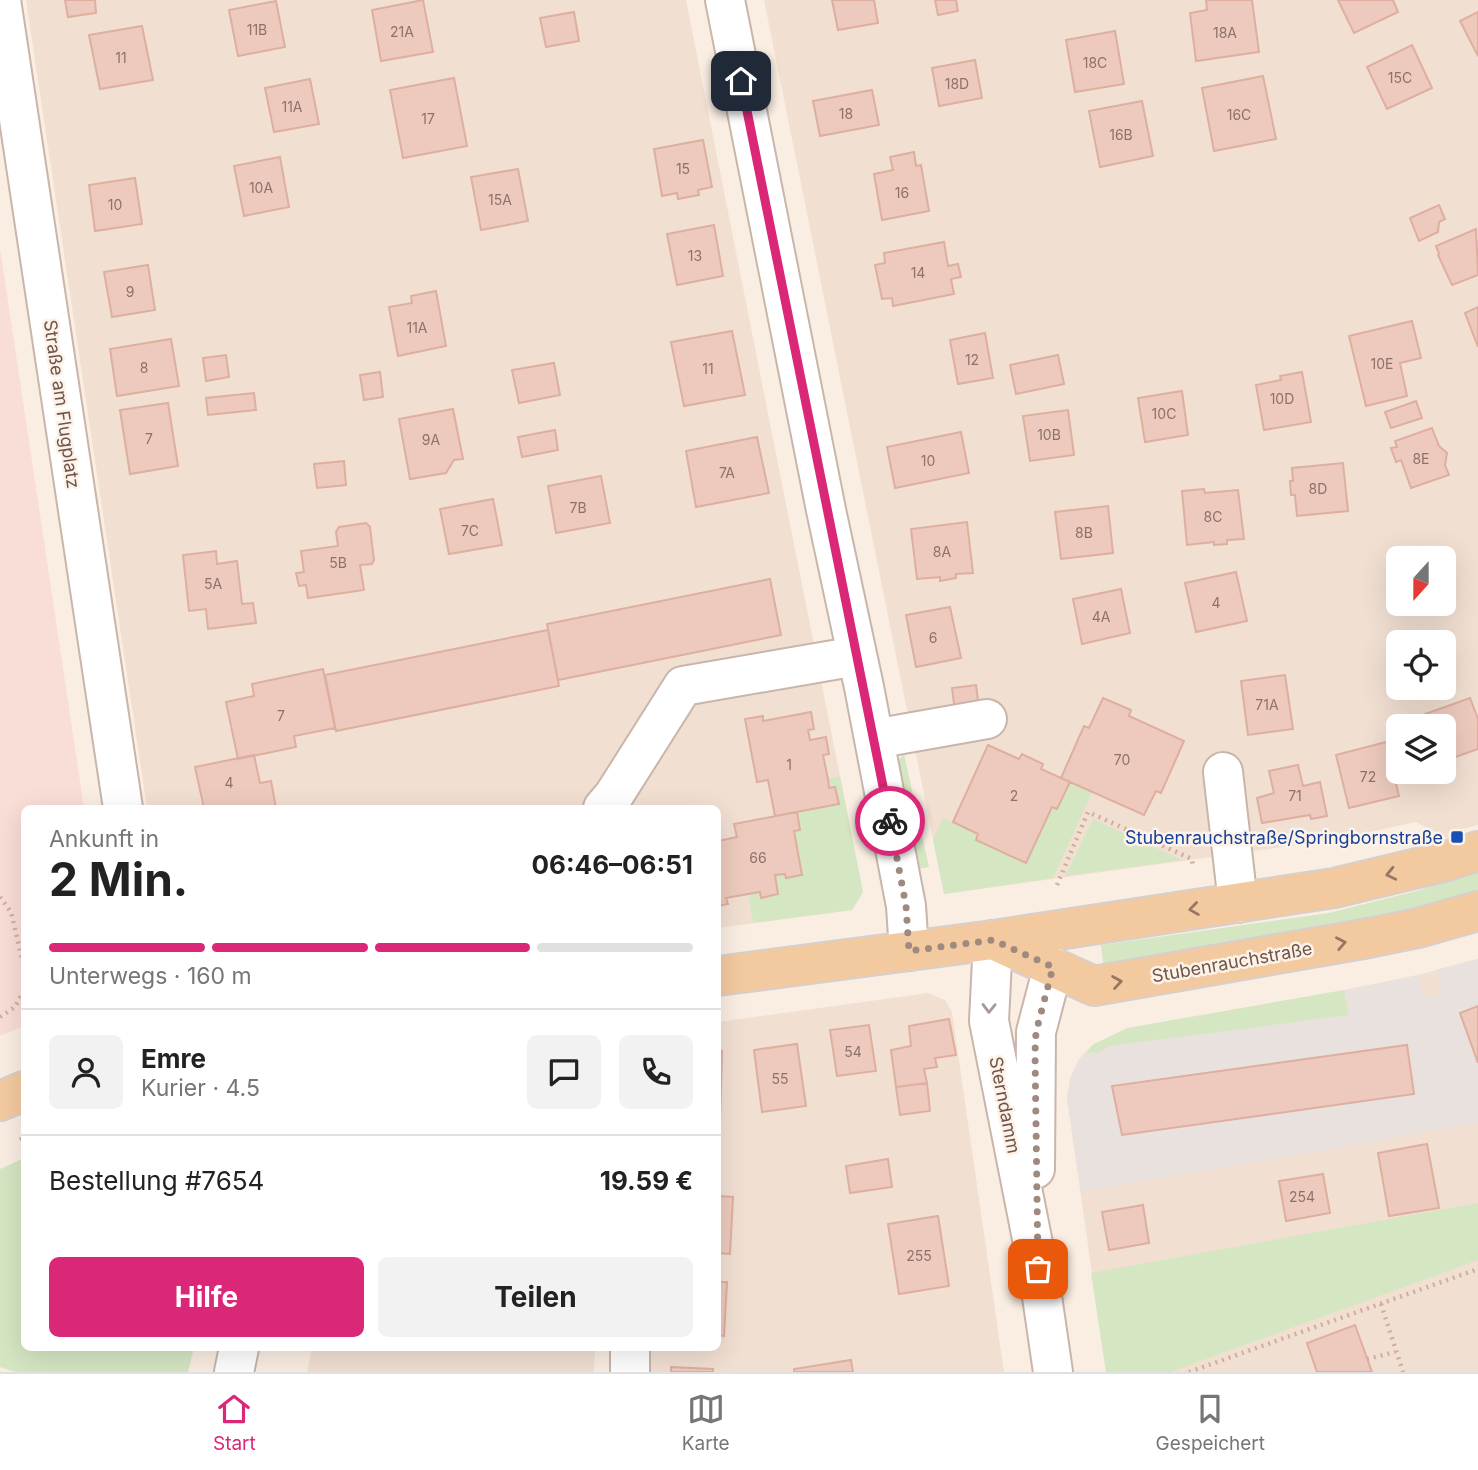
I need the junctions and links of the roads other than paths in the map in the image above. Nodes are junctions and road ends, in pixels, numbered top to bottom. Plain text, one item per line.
1 (1, 0) edge
2 (725, 0) edge
3 (857, 656) junction
4 (987, 719) dead end
5 (874, 739) junction
6 (1223, 772) dead end
7 (123, 805) edge
8 (606, 805) edge
9 (1478, 851) edge
10 (1238, 903) junction
11 (1478, 911) edge
12 (993, 940) junction
13 (909, 951) junction
14 (1053, 967) junction
15 (721, 976) edge
16 (21, 1092) edge
17 (0, 1101) edge
18 (1038, 1269) junction
19 (238, 1351) edge
20 (630, 1351) edge
21 (234, 1372) edge
22 (630, 1372) edge
23 (1053, 1372) edge

1 - 7 street, Straße am Flugplatz
2 - 3 street
3 - 5 street
3 - 8 street
4 - 5 street
5 - 13 street
6 - 10 street
9 -> 10 main road
10 -> 12 main road
14 -> 11 main road, Stubenrauchstraße
12 - 13 main road
12 - 14 main road, Stubenrauchstraße
12 -> 18 street, Sterndamm
13 - 15 main road
14 - 18 street, Sterndamm
16 - 17 main road
18 - 23 street, Sterndamm
19 - 21 street
20 - 22 street

